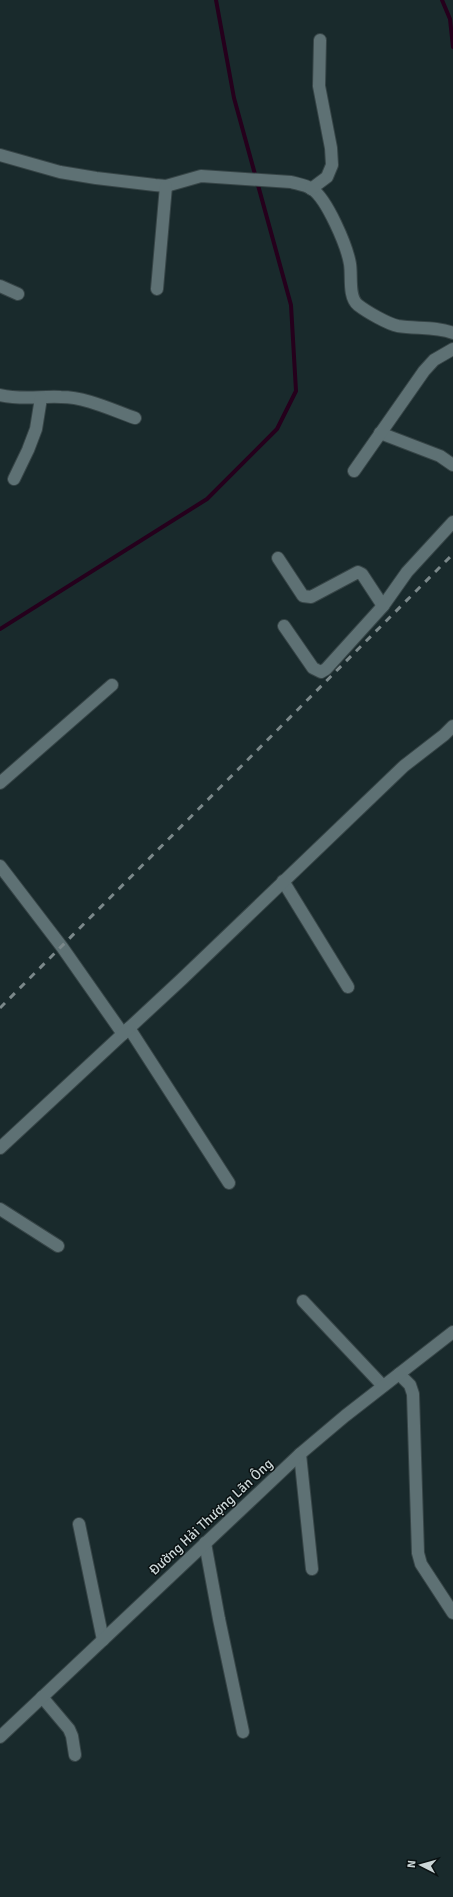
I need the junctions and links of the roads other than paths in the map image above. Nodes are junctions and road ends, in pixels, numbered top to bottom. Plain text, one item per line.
1 (320, 40) dead end
2 (0, 155) edge
3 (166, 186) junction
4 (311, 189) junction
5 (0, 286) edge
6 (157, 289) dead end
7 (18, 294) dead end
8 (453, 333) edge
9 (453, 349) edge
10 (0, 395) edge
11 (41, 398) junction
12 (135, 418) dead end
13 (380, 433) junction
14 (453, 465) edge
15 (354, 471) dead end
16 (14, 479) dead end
17 (453, 522) edge
18 (278, 558) dead end
19 (383, 606) junction
20 (284, 626) dead end
21 (112, 685) dead end
22 (453, 726) edge
23 (0, 783) edge
24 (0, 866) edge
25 (283, 882) junction
26 (348, 987) dead end
27 (126, 1031) junction
28 (0, 1148) edge
29 (229, 1183) dead end
30 (0, 1209) edge
31 (58, 1246) dead end
32 (303, 1301) dead end
33 (453, 1332) edge
34 (399, 1374) junction
35 (383, 1386) junction
36 (300, 1454) junction
37 (80, 1524) dead end
38 (205, 1543) junction
39 (312, 1569) dead end
40 (453, 1613) edge
41 (103, 1640) junction
42 (42, 1696) junction
43 (243, 1732) dead end
44 (0, 1737) edge
45 (75, 1756) dead end

1 - 4 street
2 - 3 street
3 - 4 street
3 - 6 street
4 - 8 street
5 - 7 street
9 - 13 street
10 - 11 street
11 - 12 street
11 - 16 street
13 - 14 street
13 - 15 street
17 - 19 street
18 - 19 street
19 - 20 street
21 - 23 street
22 - 25 street
24 - 27 street
25 - 26 street
25 - 27 street
27 - 28 street
27 - 29 street
30 - 31 street
32 - 35 street
33 - 34 street, Đường Hải Thượng Lãn Ông
34 - 35 street, Đường Hải Thượng Lãn Ông
34 - 40 street
35 - 36 street, Đường Hải Thượng Lãn Ông
36 - 38 street, Đường Hải Thượng Lãn Ông
36 - 39 street
37 - 41 street
38 - 41 street, Đường Hải Thượng Lãn Ông
38 - 43 street
41 - 42 street, Đường Hải Thượng Lãn Ông
42 - 44 street, Đường Hải Thượng Lãn Ông
42 - 45 street

